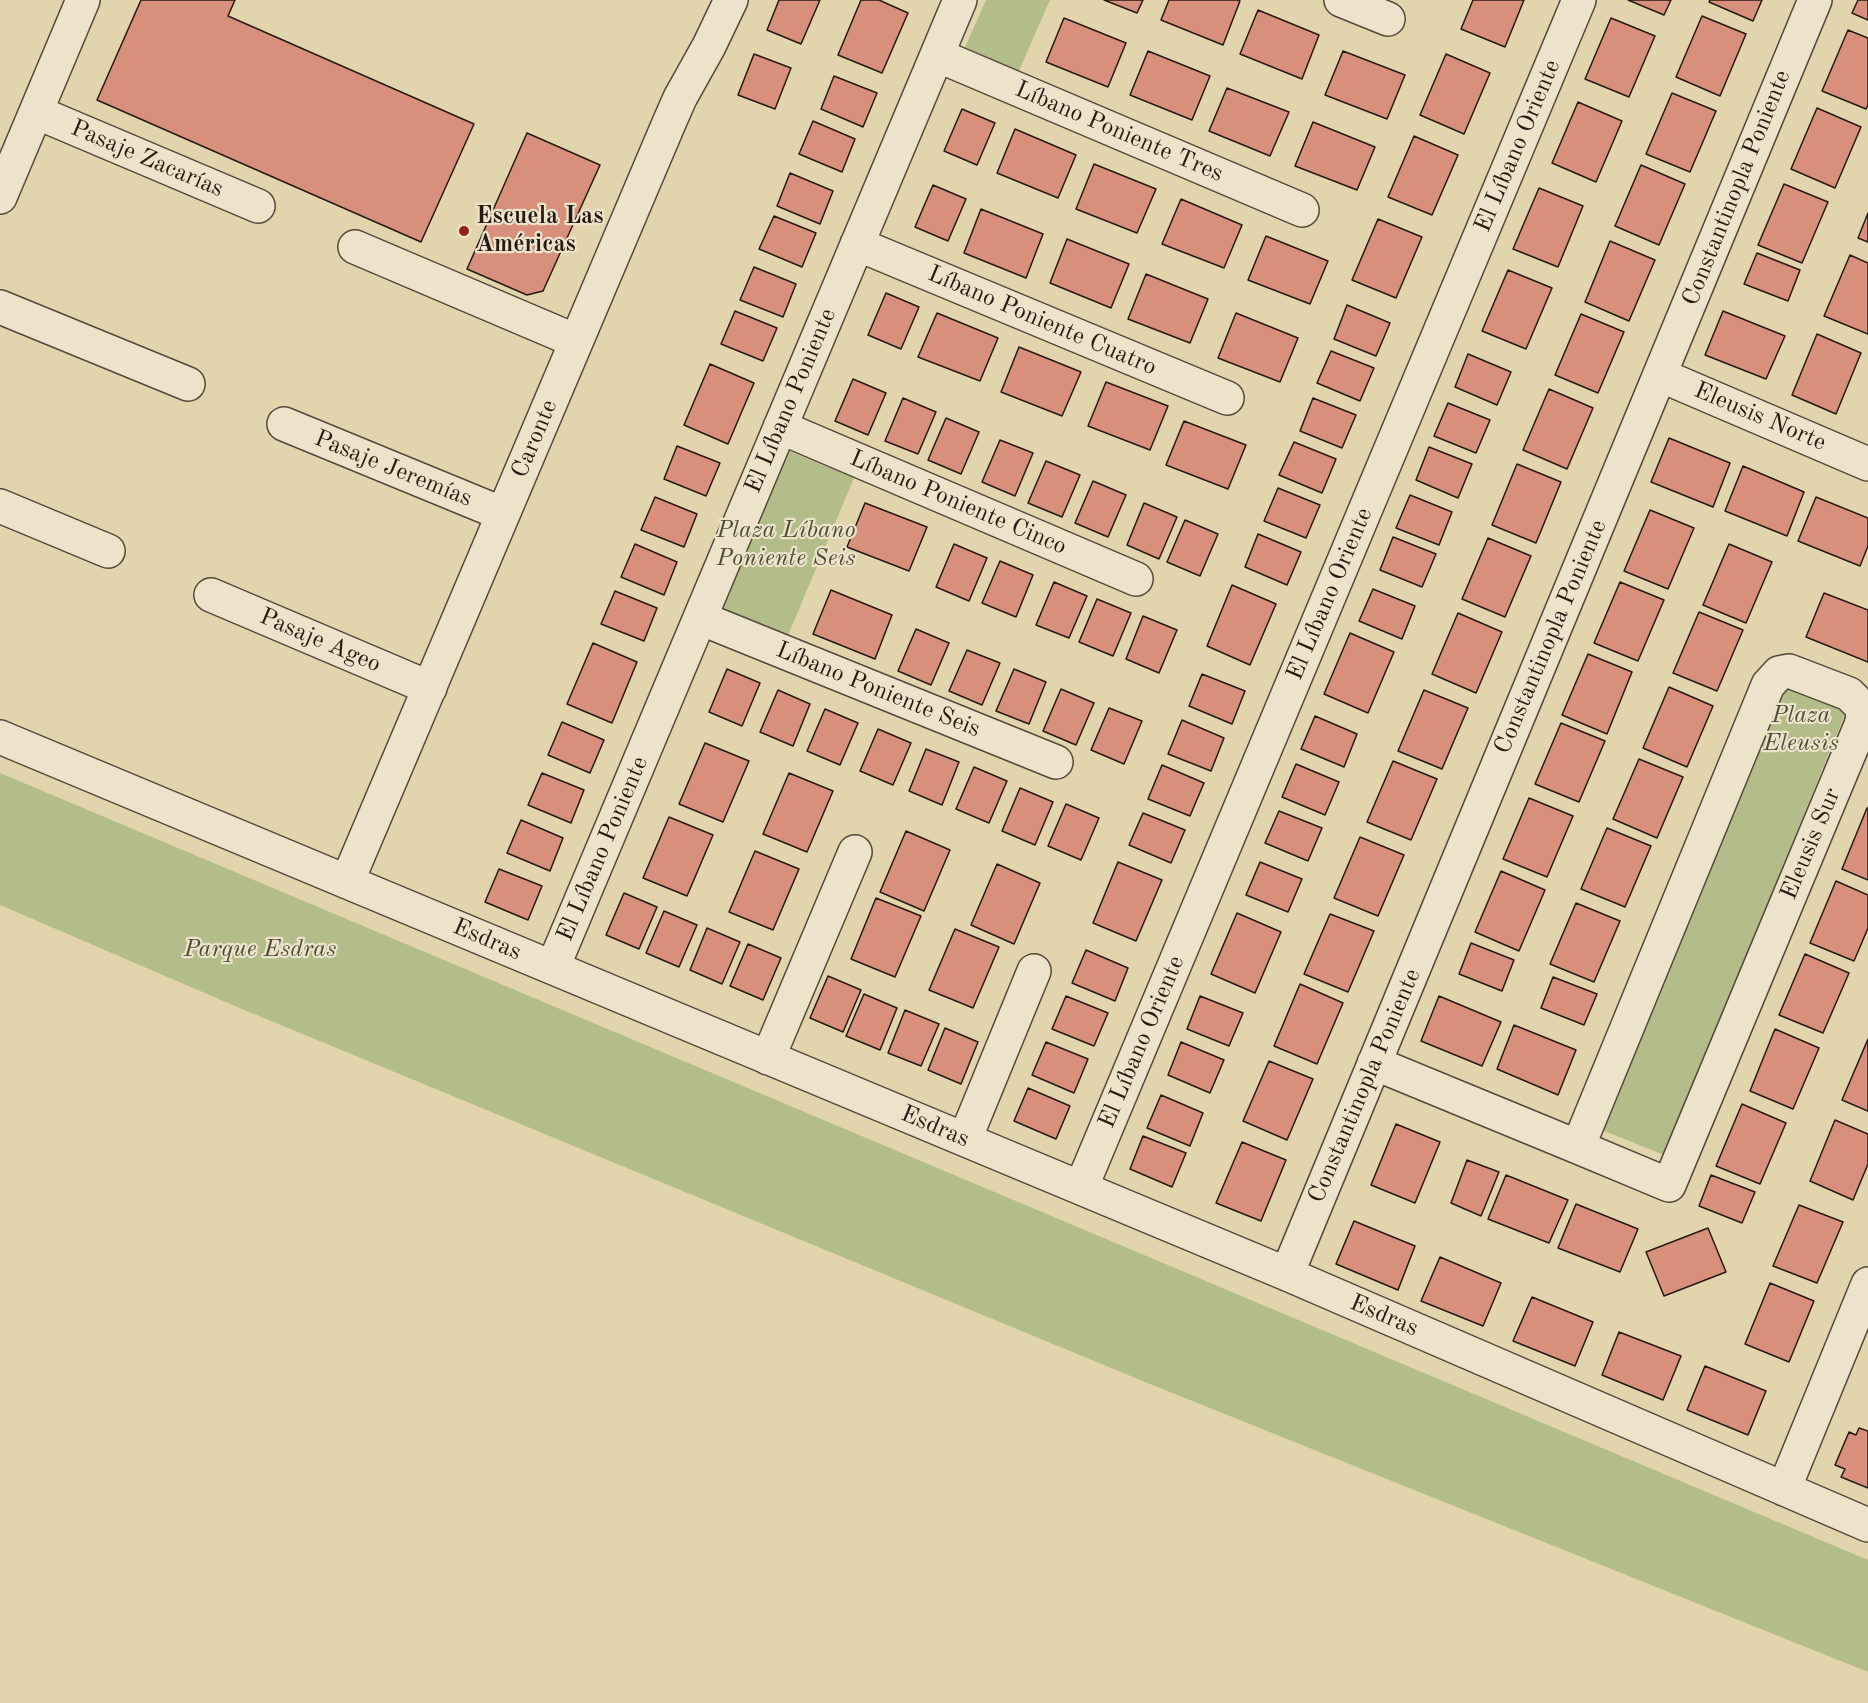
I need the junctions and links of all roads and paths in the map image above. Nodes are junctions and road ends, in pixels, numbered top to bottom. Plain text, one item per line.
1 (84, 0) edge
2 (731, 0) edge
3 (960, 0) edge
4 (1341, 0) edge
5 (1579, 0) edge
6 (1815, 0) edge
7 (1388, 19) dead end
8 (937, 55) junction
9 (36, 112) junction
10 (0, 197) edge
11 (258, 206) dead end
12 (1302, 210) dead end
13 (857, 244) junction
14 (355, 247) dead end
15 (0, 307) edge
16 (576, 341) junction
17 (1660, 375) junction
18 (188, 384) dead end
19 (1227, 398) dead end
20 (284, 424) dead end
21 (780, 427) junction
22 (1865, 455) edge
23 (0, 506) edge
24 (503, 514) junction
25 (108, 551) dead end
26 (1136, 579) dead end
27 (211, 595) dead end
28 (700, 618) junction
29 (430, 688) junction
30 (0, 737) edge
31 (1056, 762) dead end
32 (855, 852) dead end
33 (347, 882) junction
34 (553, 967) junction
35 (1034, 971) dead end
36 (768, 1058) junction
37 (1374, 1063) junction
38 (965, 1140) junction
39 (1578, 1147) junction
40 (1081, 1188) junction
41 (1287, 1274) junction
42 (1868, 1284) edge
43 (1784, 1489) junction
44 (1868, 1525) edge

1 - 9 street
2 - 16 street, Caronte
3 - 8 street, El Líbano Poniente
4 - 7 street
5 - 40 street, El Líbano Oriente
6 - 17 street, Constantinopla Poniente
8 - 12 street, Líbano Poniente Tres
8 - 13 street, El Líbano Poniente
9 - 10 street
9 - 11 street, Pasaje Zacarías
13 - 19 street, Líbano Poniente Cuatro
13 - 21 street, El Líbano Poniente
14 - 16 street
15 - 18 street
16 - 24 street, Caronte
17 - 22 street, Eleusis Norte
17 - 37 street, Constantinopla Poniente
20 - 24 street, Pasaje Jeremías
21 - 26 street, Líbano Poniente Cinco
21 - 28 street, El Líbano Poniente
23 - 25 street
24 - 29 street, Caronte
27 - 29 street, Pasaje Ageo
28 - 31 street, Líbano Poniente Seis
28 - 34 street, El Líbano Poniente
29 - 33 street, Caronte
30 - 33 street, Esdras
32 - 36 street
33 - 34 street, Esdras
34 - 36 street, Esdras
35 - 38 street
36 - 38 street, Esdras
37 - 39 street, Eleusis Sur
37 - 41 street, Constantinopla Poniente
38 - 40 street, Esdras
39 - 39 street, Eleusis Sur
40 - 41 street, Esdras
41 - 43 street, Esdras
42 - 43 street
43 - 44 street, Esdras

